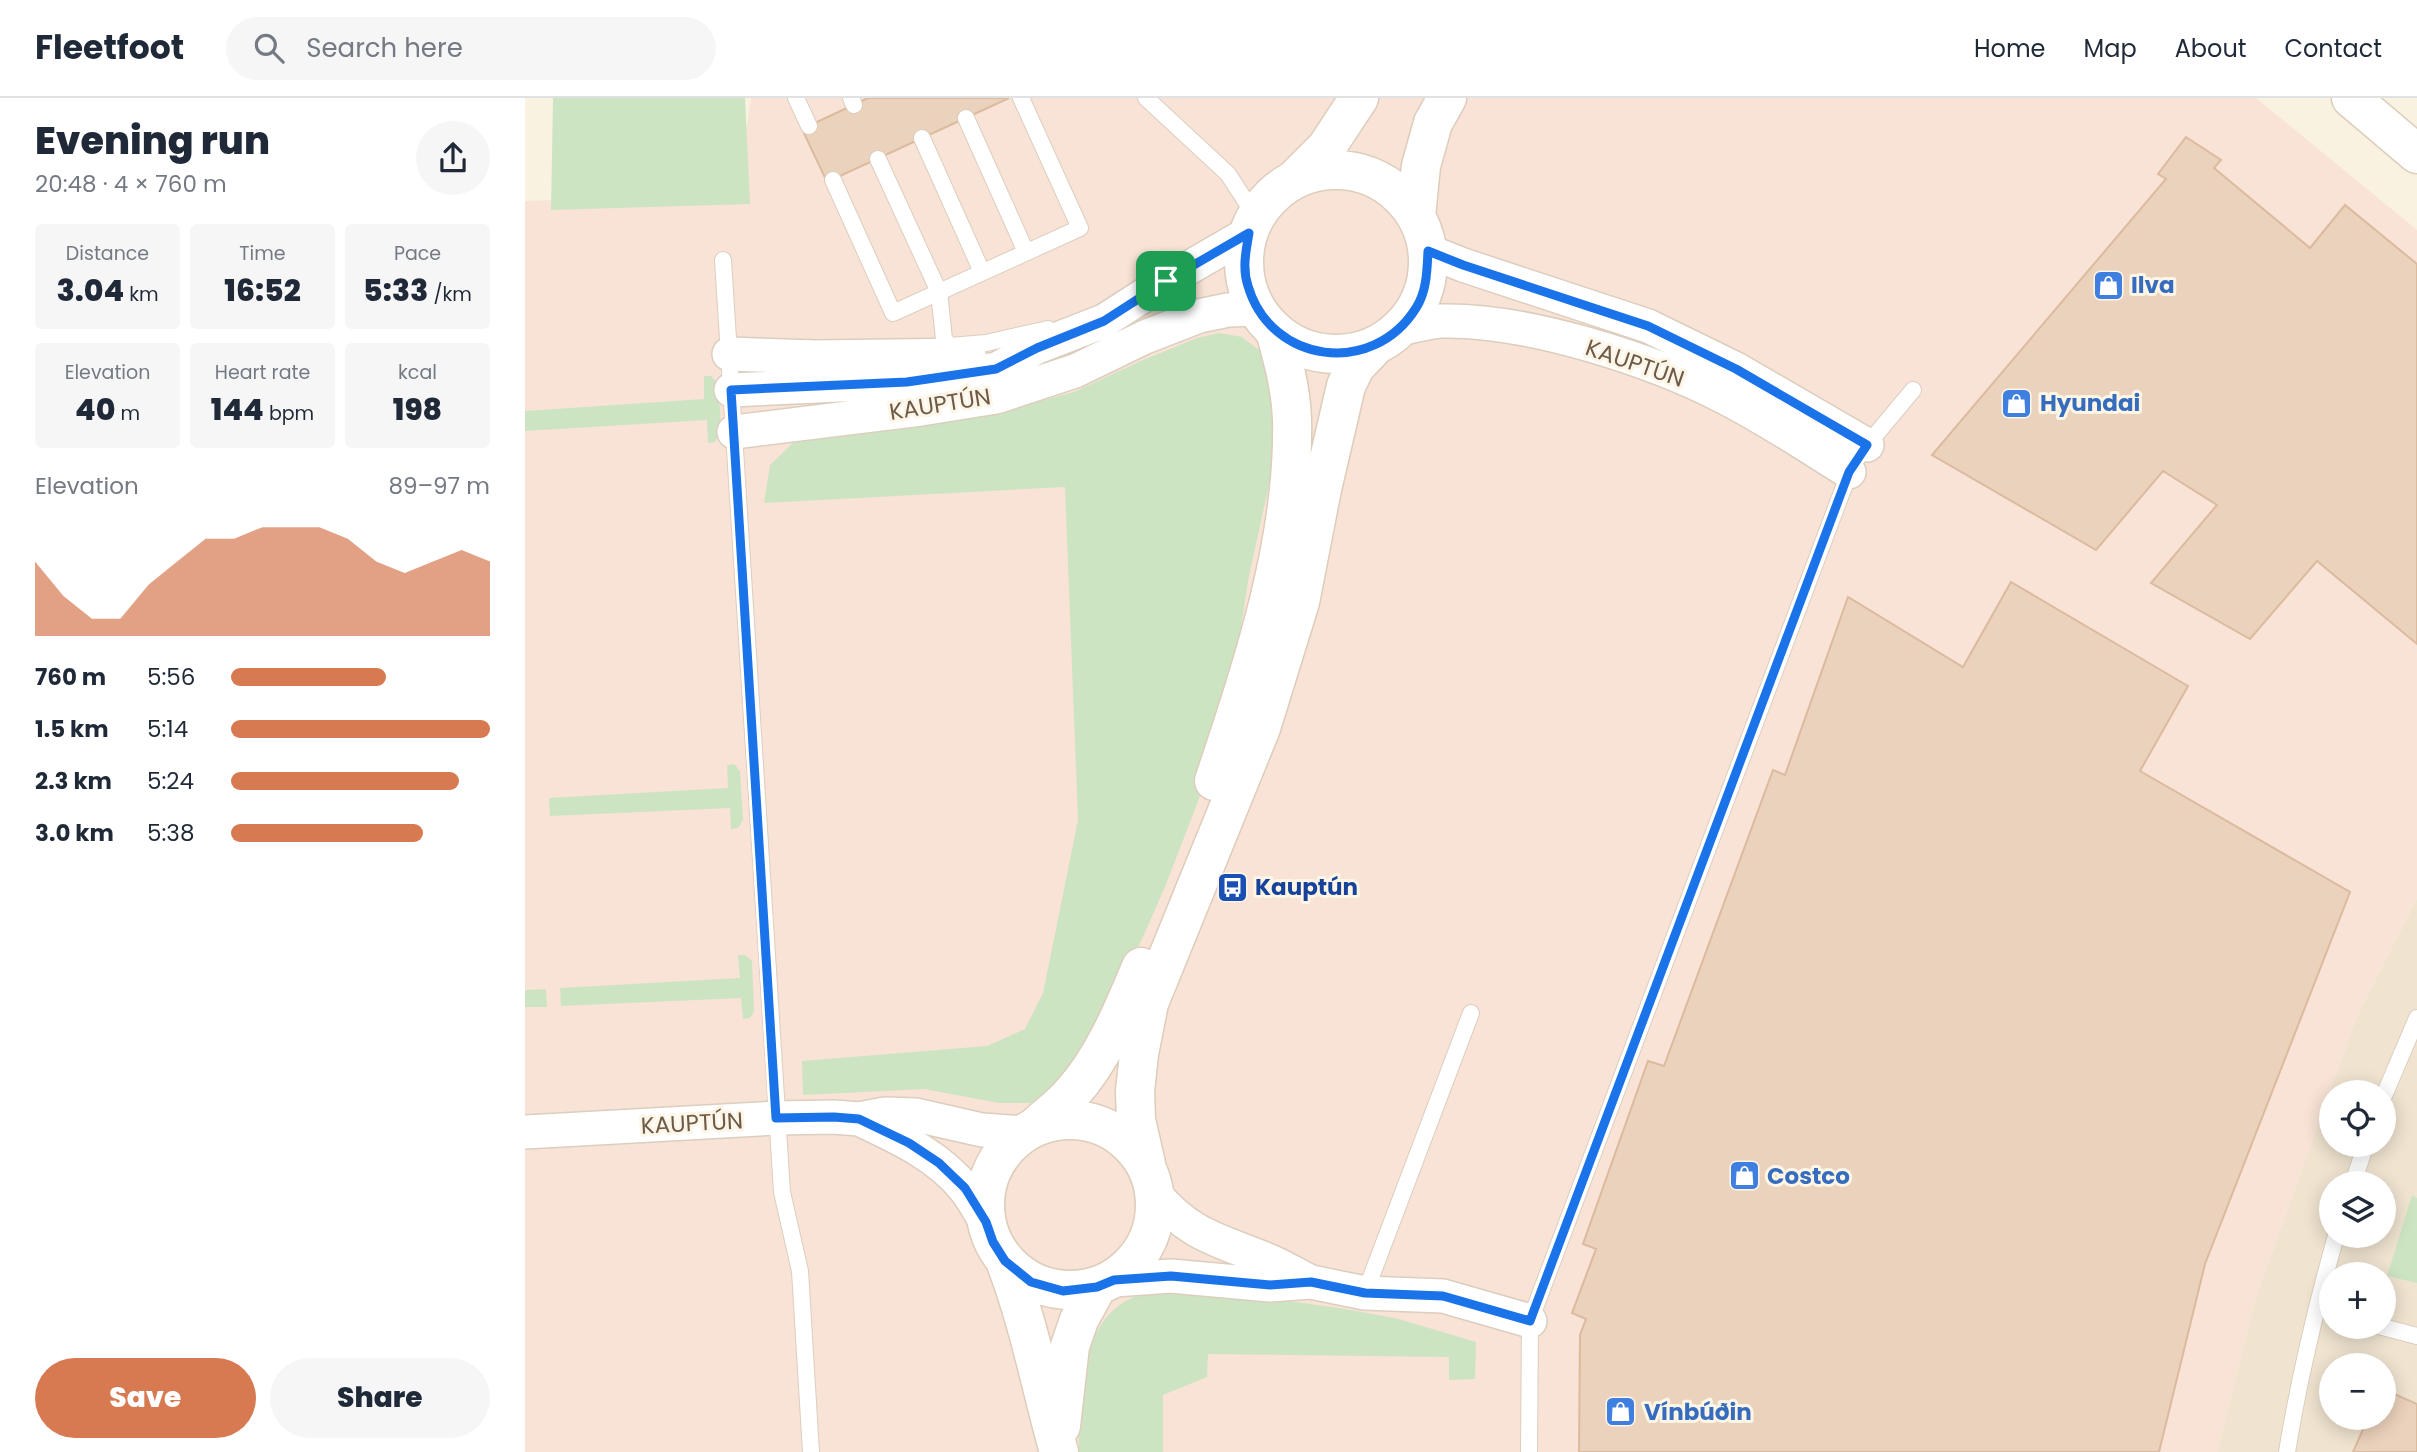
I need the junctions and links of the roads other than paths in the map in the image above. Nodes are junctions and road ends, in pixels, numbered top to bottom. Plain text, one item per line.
1 (796, 98) edge
2 (1021, 98) edge
3 (1146, 98) edge
4 (1359, 98) edge
5 (1447, 98) edge
6 (2351, 98) edge
7 (966, 118) dead end
8 (809, 126) dead end
9 (922, 138) dead end
10 (2417, 155) edge
11 (878, 159) dead end
12 (833, 180) dead end
13 (1294, 180) junction
14 (1252, 225) junction
15 (1422, 233) junction
16 (1027, 252) junction
17 (723, 260) dead end
18 (982, 272) junction
19 (1166, 281) junction
20 (939, 292) junction
21 (1266, 320) junction
22 (1387, 337) junction
23 (1037, 348) junction
24 (729, 354) junction
25 (731, 390) junction
26 (1913, 390) dead end
27 (734, 432) junction
28 (1867, 445) junction
29 (1849, 472) junction
30 (1471, 1013) dead end
31 (2417, 1018) edge
32 (2410, 1052) edge
33 (2394, 1080) edge
34 (776, 1118) junction
35 (859, 1119) junction
36 (1030, 1130) junction
37 (525, 1132) edge
38 (1151, 1180) junction
39 (986, 1222) junction
40 (1005, 1261) junction
41 (1311, 1282) junction
42 (1105, 1283) junction
43 (1365, 1293) junction
44 (1530, 1321) junction
45 (2319, 1325) edge
46 (2396, 1330) edge
47 (2417, 1336) edge
48 (811, 1452) edge
49 (1059, 1452) edge
50 (1529, 1452) edge
51 (2287, 1452) edge

1 - 8 lane
2 - 16 lane
3 - 14 lane
4 - 13 street, KAUPTÚN
5 - 15 street, KAUPTÚN
6 - 10 street
7 - 16 lane
9 - 18 lane
11 - 20 lane
12 - 20 lane
13 - 14 street, KAUPTÚN
13 - 15 street, KAUPTÚN
14 - 19 street, KAUPTÚN
14 - 21 street, KAUPTÚN
15 - 22 street, KAUPTÚN
15 - 28 street, KAUPTÚN
16 - 18 lane
17 - 24 lane
18 - 20 lane
19 - 20 lane
19 - 23 street, KAUPTÚN
21 - 22 street, KAUPTÚN
21 - 27 street, KAUPTÚN
21 - 36 street, KAUPTÚN
22 - 29 street, KAUPTÚN
22 - 38 street, KAUPTÚN
23 - 24 street, KAUPTÚN
23 - 25 street, KAUPTÚN
24 - 25 lane
25 - 27 lane
26 - 28 lane
27 - 34 lane
28 - 29 lane
29 - 44 lane
30 - 43 lane
31 - 32 lane
32 - 33 lane
34 - 35 street, KAUPTÚN
34 - 37 street, KAUPTÚN
34 - 48 lane
35 - 36 street, KAUPTÚN
35 - 39 street, KAUPTÚN
36 - 38 street, KAUPTÚN
36 - 39 street, KAUPTÚN
38 - 41 street, KAUPTÚN
38 - 42 street, KAUPTÚN
39 - 40 street, KAUPTÚN
40 - 42 street, KAUPTÚN
40 - 49 street, KAUPTÚN
41 - 42 street, KAUPTÚN
41 - 43 street, KAUPTÚN
42 - 49 street, KAUPTÚN
43 - 44 street, KAUPTÚN
44 - 50 lane
45 - 51 lane
46 - 47 lane

